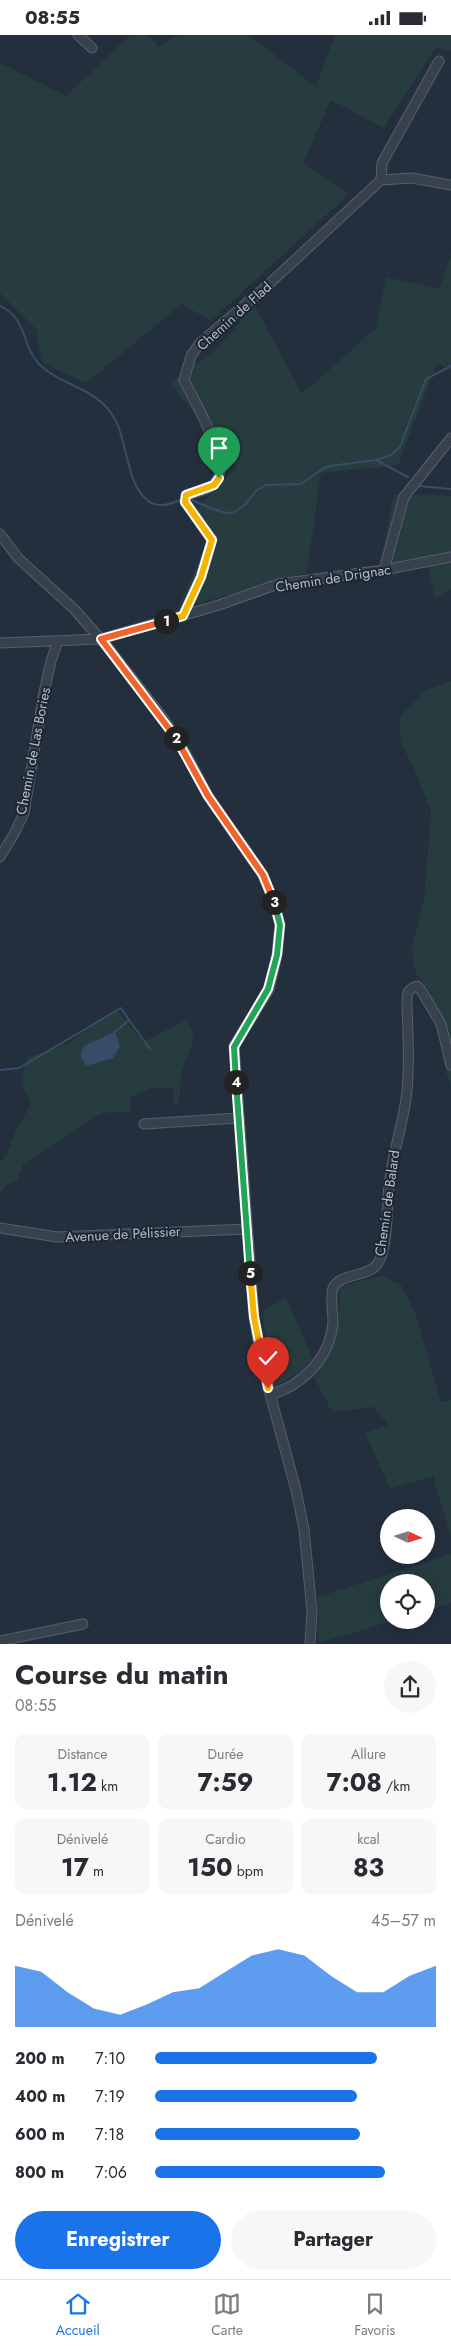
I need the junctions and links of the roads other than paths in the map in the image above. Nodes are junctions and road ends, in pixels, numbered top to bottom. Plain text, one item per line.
1 (78, 35) edge
2 (92, 48) dead end
3 (439, 61) dead end
4 (381, 179) junction
5 (451, 185) edge
6 (451, 439) edge
7 (0, 535) edge
8 (451, 557) edge
9 (384, 570) junction
10 (183, 616) junction
11 (101, 639) junction
12 (58, 641) junction
13 (0, 643) edge
14 (0, 857) edge
15 (451, 1065) edge
16 (238, 1118) junction
17 (144, 1124) dead end
18 (0, 1228) edge
19 (247, 1229) junction
20 (270, 1395) junction
21 (83, 1625) dead end
22 (0, 1641) edge
23 (310, 1644) edge

1 - 2 street
3 - 4 street
4 - 5 street
4 - 10 street, Chemin de Flad
6 - 9 street
7 - 11 street
8 - 9 street, Chemin de Drignac
9 - 10 street, Chemin de Drignac
10 - 11 street, Chemin de Drignac
11 - 12 street, Chemin de Drignac
11 - 16 street
12 - 13 street, Chemin de Drignac
12 - 14 street, Chemin de Las Bories
15 - 20 street, Chemin de Balard
16 - 17 street
16 - 19 street
18 - 19 street, Avenue de Pélissier
19 - 20 street
20 - 23 street
21 - 22 street

